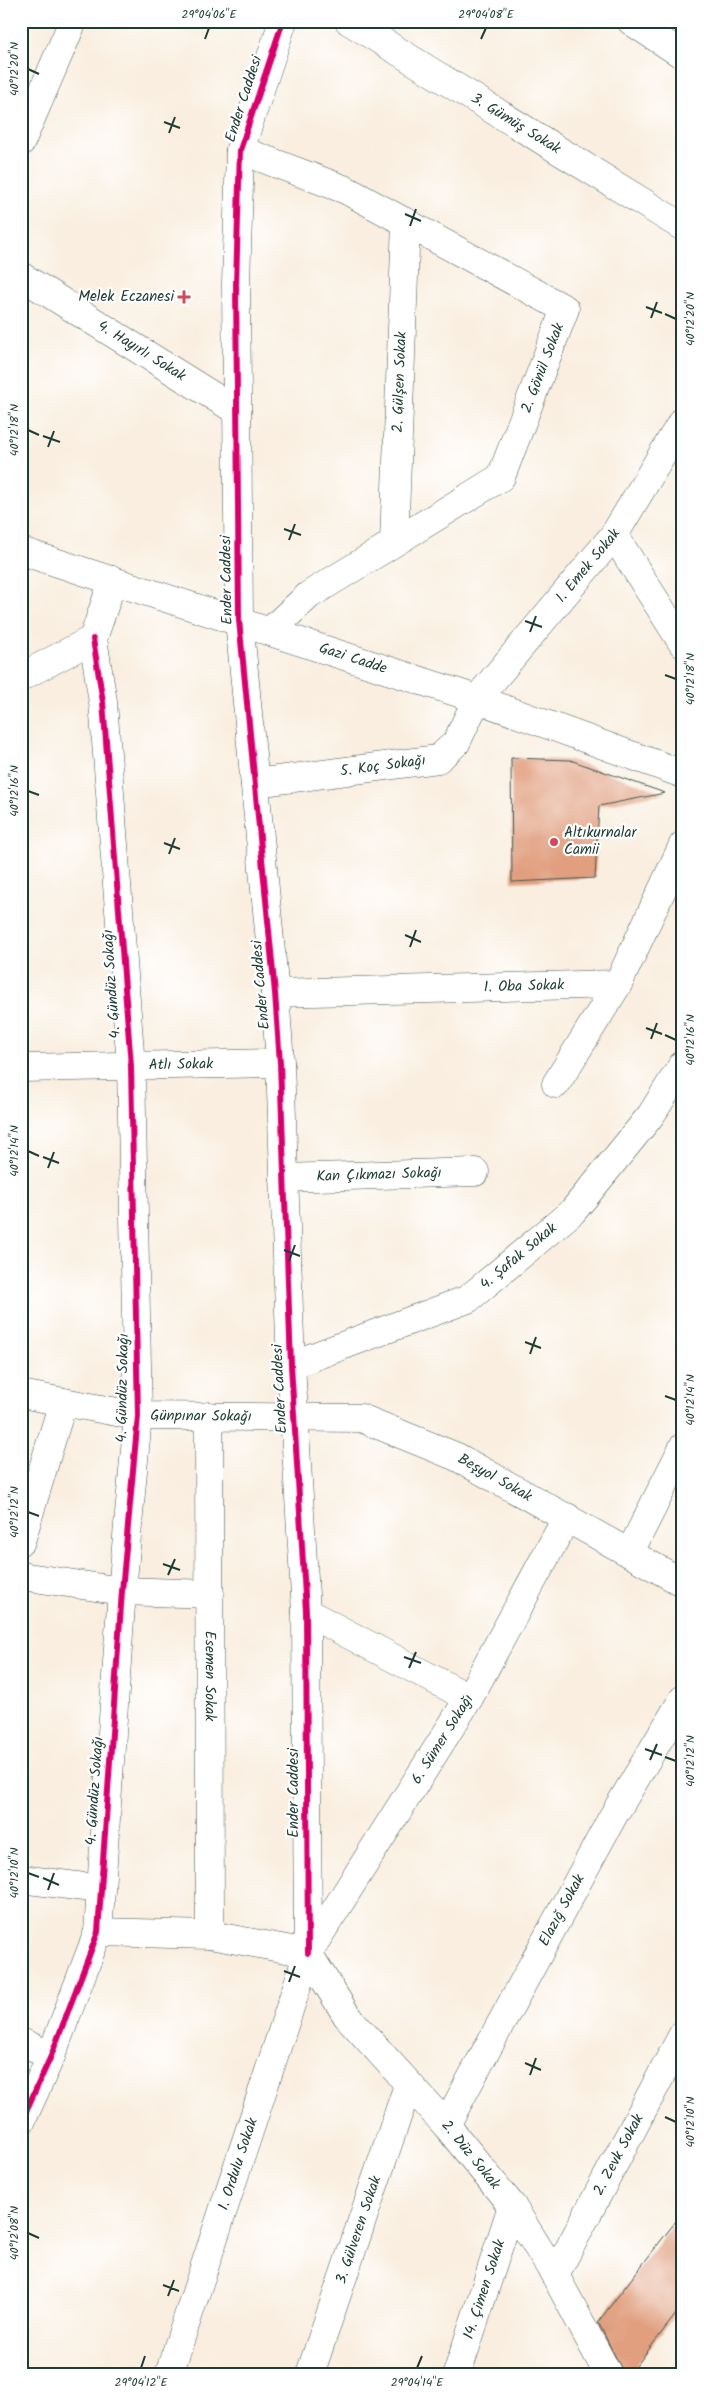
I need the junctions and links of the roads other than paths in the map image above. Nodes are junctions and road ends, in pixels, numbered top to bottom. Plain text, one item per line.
1 (73, 21) edge
2 (283, 21) edge
3 (349, 21) edge
4 (631, 21) edge
5 (683, 55) edge
6 (21, 142) edge
7 (240, 150) junction
8 (406, 222) junction
9 (683, 227) edge
10 (21, 276) edge
11 (237, 411) junction
12 (683, 420) edge
13 (614, 535) junction
14 (394, 542) junction
15 (21, 551) edge
16 (112, 580) junction
17 (239, 620) junction
18 (270, 631) junction
19 (93, 639) junction
20 (683, 644) edge
21 (21, 677) edge
22 (476, 699) junction
23 (683, 774) edge
24 (255, 783) junction
25 (683, 845) edge
26 (618, 984) junction
27 (275, 992) junction
28 (280, 1063) junction
29 (683, 1064) edge
30 (131, 1066) junction
31 (21, 1068) edge
32 (556, 1084) dead end
33 (475, 1172) dead end
34 (284, 1178) junction
35 (291, 1365) junction
36 (21, 1394) edge
37 (63, 1402) junction
38 (138, 1416) junction
39 (209, 1416) junction
40 (294, 1416) junction
41 (683, 1447) edge
42 (31, 1474) edge
43 (567, 1517) junction
44 (21, 1542) edge
45 (630, 1552) junction
46 (21, 1576) edge
47 (683, 1583) edge
48 (122, 1591) junction
49 (210, 1594) junction
50 (306, 1612) junction
51 (469, 1698) junction
52 (683, 1699) edge
53 (21, 1879) edge
54 (100, 1889) junction
55 (98, 1932) junction
56 (210, 1936) junction
57 (308, 1954) junction
58 (683, 2034) edge
59 (21, 2042) edge
60 (51, 2056) junction
61 (408, 2085) junction
62 (21, 2122) edge
63 (446, 2125) junction
64 (512, 2206) junction
65 (556, 2275) junction
66 (169, 2374) edge
67 (310, 2374) edge
68 (457, 2374) edge
69 (608, 2374) edge

1 - 6 street
2 - 7 street, Ender Caddesi
3 - 9 street, 3. Gümüş Sokak
4 - 5 street
7 - 8 street, 2. Gönül Sokak
7 - 11 street, Ender Caddesi
8 - 14 street, 2. Gülşen Sokak
8 - 14 street, 2. Gönül Sokak
10 - 11 street, 4. Hayırlı Sokak
11 - 17 street, Ender Caddesi
12 - 13 street, 1. Emek Sokak
13 - 20 street
13 - 22 street, 1. Emek Sokak
14 - 18 street, 2. Gönül Sokak
15 - 16 street, Gazi Cadde
16 - 17 street, Gazi Cadde
16 - 19 street
17 - 18 street, Gazi Cadde
17 - 24 street, Ender Caddesi
18 - 22 street, Gazi Cadde
19 - 21 street
19 - 30 street, 4. Gündüz Sokağı
22 - 23 street, Gazi Cadde
22 - 24 street, 5. Koç Sokağı
24 - 27 street, Ender Caddesi
25 - 26 street
26 - 27 street, 1. Oba Sokak
26 - 32 street
27 - 28 street, Ender Caddesi
28 - 30 street, Atlı Sokak
28 - 34 street, Ender Caddesi
29 - 35 street, 4. Şafak Sokak
30 - 31 street, Atlı Sokak
30 - 38 street, 4. Gündüz Sokağı
33 - 34 street, Kan Çıkmazı Sokağı
34 - 35 street, Ender Caddesi
35 - 40 street, Ender Caddesi
36 - 37 street, Günpınar Sokağı
37 - 38 street, Günpınar Sokağı
37 - 42 street
38 - 39 street, Günpınar Sokağı
38 - 48 street, 4. Gündüz Sokağı
39 - 40 street, Günpınar Sokağı
39 - 49 street, Esemen Sokak
40 - 43 street, Beşyol Sokak
40 - 50 street, Ender Caddesi
41 - 45 street
42 - 44 street
43 - 45 street, Beşyol Sokak
43 - 51 street, 6. Sümer Sokağı
45 - 47 street, Beşyol Sokak
46 - 48 street
48 - 49 street
48 - 54 street, 4. Gündüz Sokağı
49 - 56 street, Esemen Sokak
50 - 51 street
50 - 57 street, Ender Caddesi
51 - 57 street, 6. Sümer Sokağı
52 - 63 street, Elazığ Sokak
53 - 54 street
54 - 55 street, 4. Gündüz Sokağı
55 - 56 street
55 - 60 street, 4. Gündüz Sokağı
56 - 57 street
57 - 61 street, 2. Düz Sokak
57 - 66 street, 1. Ordulu Sokak
58 - 65 street, 2. Zevk Sokak
59 - 60 street
60 - 62 street, 4. Gündüz Sokağı
61 - 63 street, 2. Düz Sokak
61 - 67 street, 3. Gülveren Sokak
63 - 64 street, 2. Düz Sokak
64 - 65 street, 2. Düz Sokak
64 - 68 street, 14. Çimen Sokak
65 - 69 street, 2. Düz Sokak

